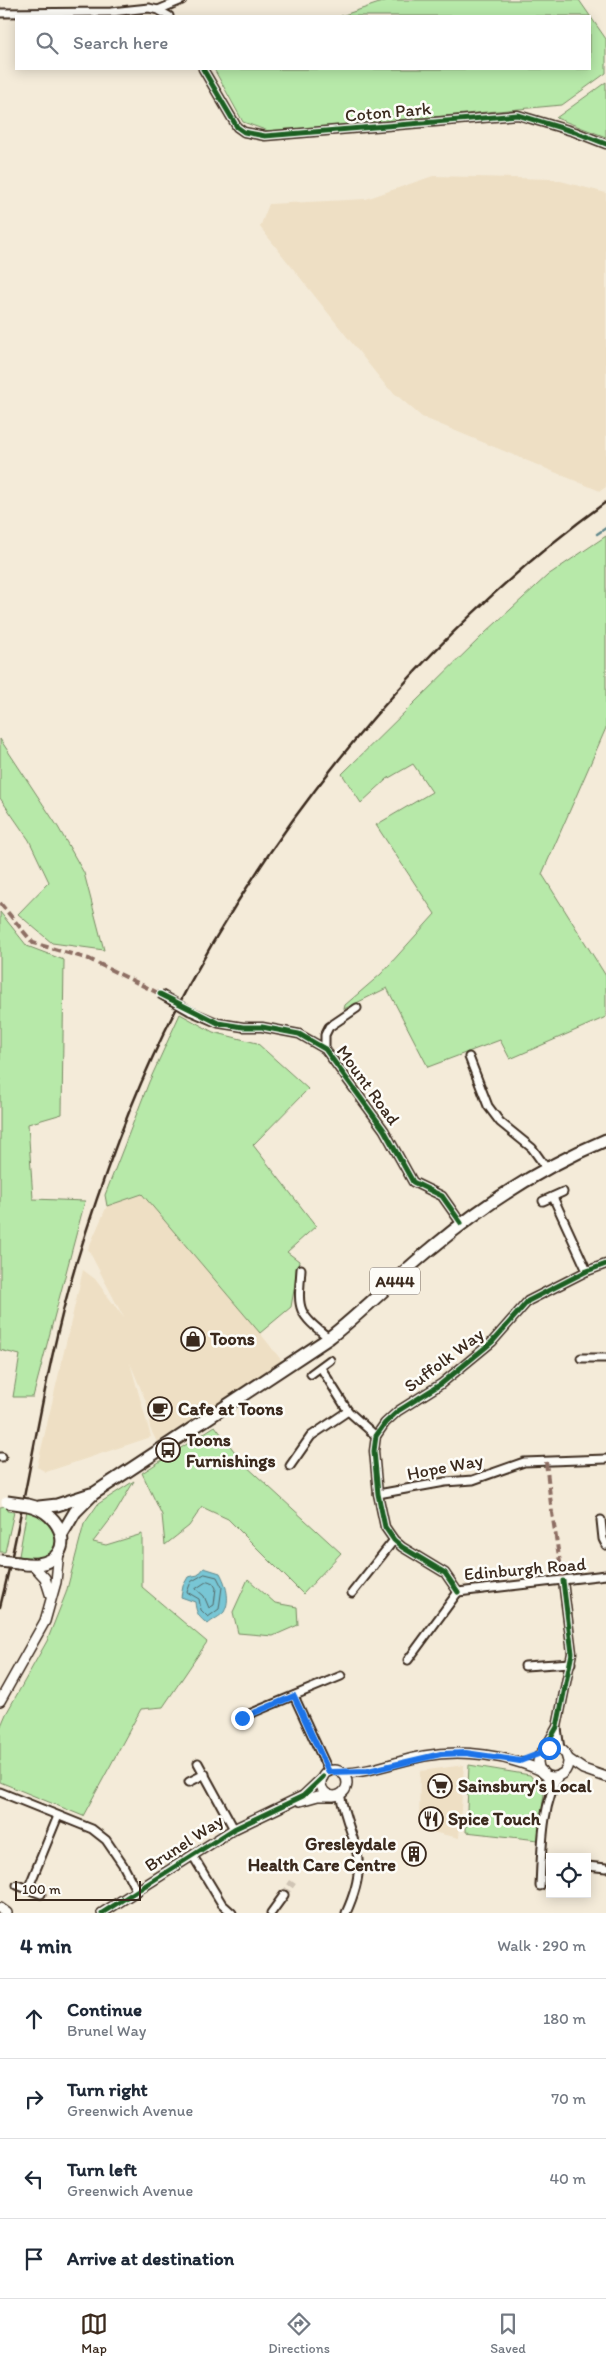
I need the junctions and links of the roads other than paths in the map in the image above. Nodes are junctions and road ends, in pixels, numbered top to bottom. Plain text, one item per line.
1 (182, 0) edge
2 (158, 10) junction
3 (0, 13) edge
4 (167, 15) edge
5 (204, 70) edge
6 (606, 144) edge
7 (160, 994) dead end
8 (357, 1008) dead end
9 (325, 1049) junction
10 (469, 1057) dead end
11 (606, 1140) edge
12 (546, 1170) junction
13 (563, 1192) dead end
14 (554, 1197) junction
15 (544, 1201) dead end
16 (461, 1223) junction
17 (606, 1264) edge
18 (301, 1269) dead end
19 (587, 1271) junction
20 (329, 1338) junction
21 (581, 1358) dead end
22 (606, 1358) edge
23 (330, 1360) dead end
24 (321, 1368) junction
25 (310, 1374) dead end
26 (348, 1411) junction
27 (376, 1436) junction
28 (606, 1459) edge
29 (290, 1466) dead end
30 (93, 1494) junction
31 (378, 1494) junction
32 (4, 1502) edge
33 (34, 1506) junction
34 (601, 1520) dead end
35 (62, 1534) junction
36 (394, 1540) junction
37 (606, 1545) edge
38 (59, 1551) junction
39 (0, 1561) edge
40 (33, 1565) junction
41 (606, 1575) edge
42 (563, 1581) junction
43 (458, 1592) junction
44 (352, 1593) dead end
45 (52, 1600) junction
46 (408, 1660) dead end
47 (570, 1664) junction
48 (525, 1666) dead end
49 (342, 1676) dead end
50 (294, 1696) junction
51 (0, 1700) edge
52 (242, 1718) dead end
53 (556, 1727) junction
54 (560, 1749) junction
55 (543, 1751) junction
56 (567, 1758) junction
57 (520, 1761) junction
58 (198, 1763) dead end
59 (583, 1769) junction
60 (368, 1771) junction
61 (341, 1773) junction
62 (543, 1773) junction
63 (562, 1773) junction
64 (205, 1774) junction
65 (326, 1774) junction
66 (606, 1777) edge
67 (189, 1782) dead end
68 (551, 1789) junction
69 (0, 1792) edge
70 (339, 1793) junction
71 (286, 1806) junction
72 (58, 1816) junction
73 (234, 1830) junction
74 (547, 1853) edge
75 (193, 1856) junction
76 (546, 1861) edge
77 (591, 1866) edge
78 (606, 1868) edge
79 (17, 1885) dead end
80 (540, 1886) dead end
81 (28, 1889) junction
82 (137, 1892) junction
83 (41, 1894) dead end
84 (284, 1895) tunnel mouth
85 (0, 1908) edge
86 (7, 1913) edge
87 (102, 1913) edge
88 (232, 1913) edge
89 (270, 1913) edge
90 (346, 1913) edge

1 - 2 street
2 - 3 street
2 - 4 street
5 - 6 street, Coton Park
7 - 9 street, Mount Road, bridge
8 - 9 street
9 - 16 street, Mount Road
10 - 12 street
11 - 12 highway, A444
12 - 16 highway, A444
13 - 14 street
14 - 15 street
14 - 19 street
16 - 20 highway, A444
17 - 19 street, Suffolk Way
18 - 20 street
19 - 27 street, Suffolk Way
20 - 30 highway, A444
21 - 22 street
23 - 24 street
24 - 25 street
24 - 26 street
26 - 27 street
26 - 29 street
27 - 31 street
28 - 31 street, Hope Way
30 - 33 highway, A444
30 - 35 highway, A444
31 - 36 street, Edinburgh Road
32 - 33 highway, A444, bridge
33 - 35 highway
34 - 37 street
35 - 38 highway, A444
36 - 43 street, Edinburgh Road
36 - 44 street
38 - 40 highway
38 - 45 street
39 - 40 highway, bridge
40 - 45 street
41 - 42 street, Edinburgh Road
42 - 43 street, Edinburgh Road
42 - 47 street
43 - 46 street
45 - 51 street
47 - 48 street
47 - 53 street
49 - 50 street
50 - 52 street
50 - 65 street
53 - 54 street
53 - 55 street
54 - 55 street
54 - 56 street
55 - 57 street
55 - 62 street
56 - 59 street
56 - 63 street
57 - 60 street
57 - 62 street
58 - 64 street
59 - 63 street
59 - 66 street
60 - 61 street
60 - 70 street
61 - 65 street
61 - 70 street
62 - 63 street
62 - 68 street
63 - 68 street
64 - 67 street
64 - 73 street
65 - 70 street
65 - 71 street, Brunel Way
68 - 74 street
69 - 72 street
70 - 71 street, Brunel Way
70 - 90 street
71 - 73 street, Brunel Way
72 - 81 street
72 - 82 street
73 - 75 street, Brunel Way
75 - 82 street, Brunel Way
75 - 88 street
76 - 80 street
77 - 78 street
79 - 81 street
81 - 83 street
82 - 87 street, Brunel Way
84 - 89 street
85 - 86 street

